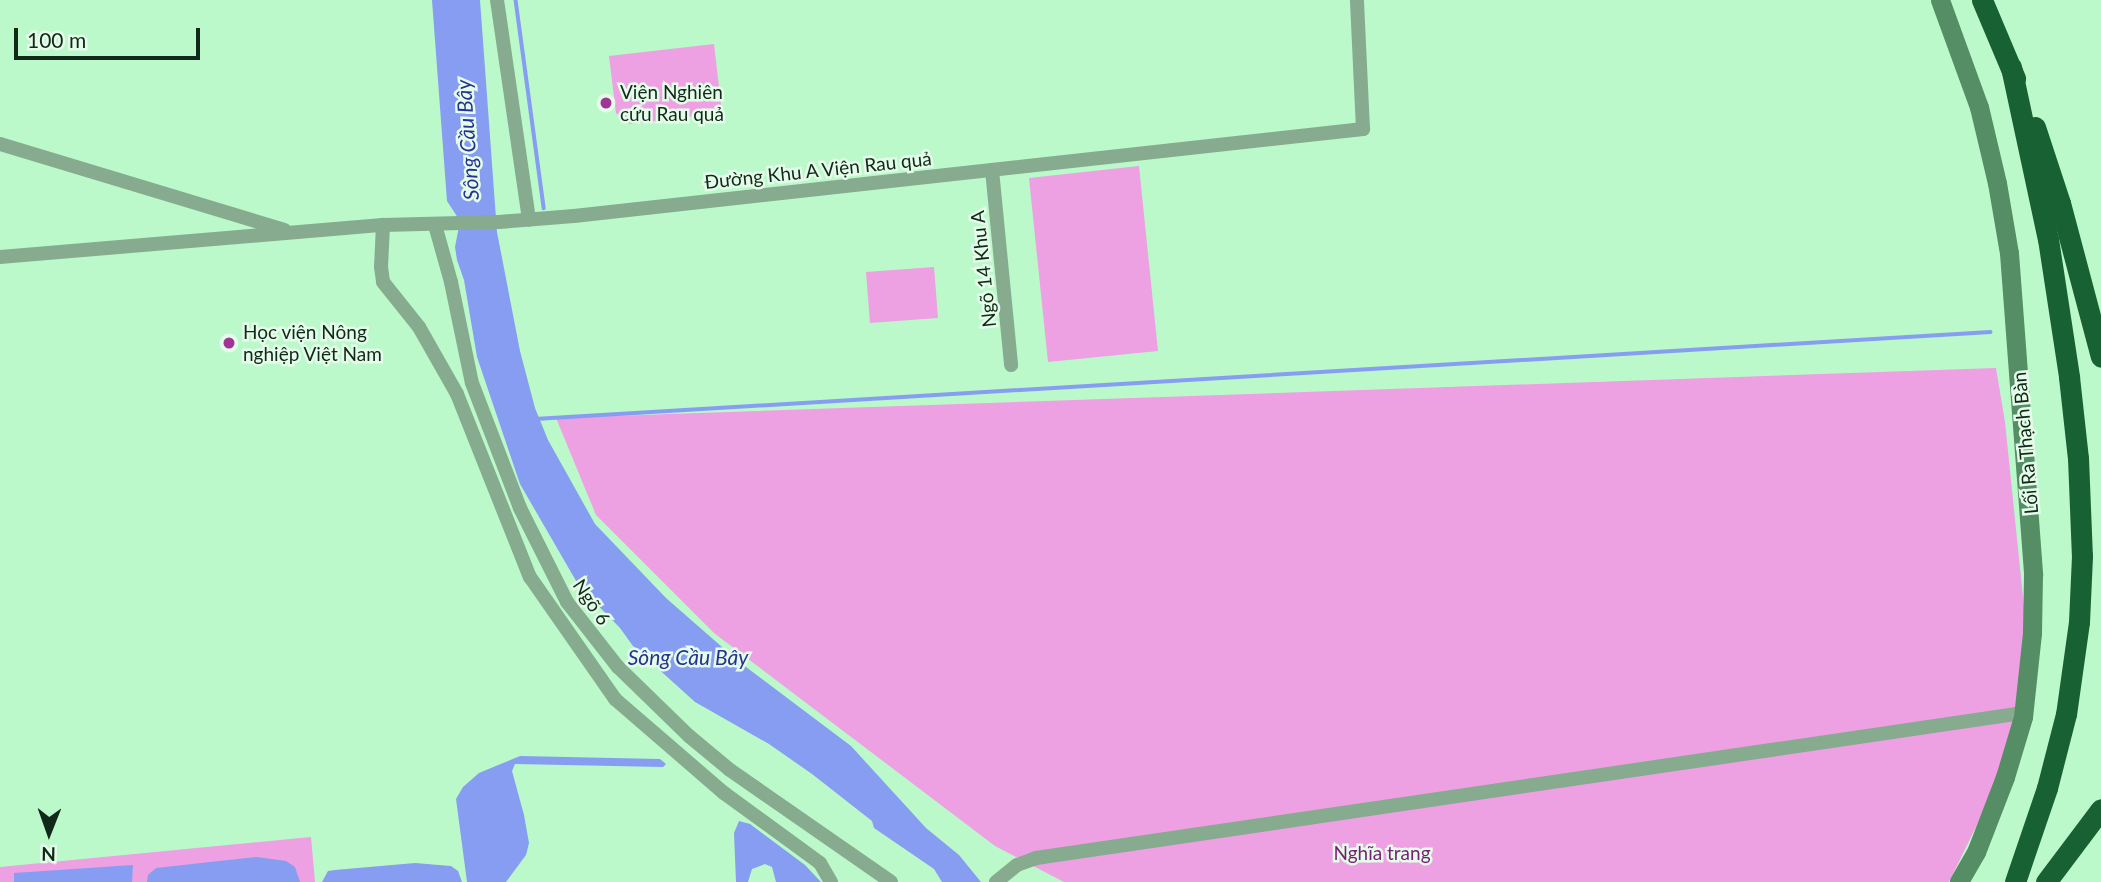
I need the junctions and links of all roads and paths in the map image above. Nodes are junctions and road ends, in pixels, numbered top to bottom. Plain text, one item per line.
1 (497, 0) edge
2 (1357, 0) edge
3 (1941, 0) edge
4 (1982, 0) edge
5 (2011, 67) junction
6 (0, 144) edge
7 (992, 170) junction
8 (529, 220) junction
9 (383, 225) junction
10 (437, 225) junction
11 (292, 233) junction
12 (0, 257) edge
13 (2101, 357) edge
14 (1011, 365) dead end
15 (2023, 713) junction
16 (2101, 809) edge
17 (1001, 878) edge
18 (831, 882) edge
19 (891, 882) edge
20 (1959, 882) edge
21 (2015, 882) edge
22 (2046, 882) edge

1 - 8 street
2 - 7 street, Đường Khu A Viện Rau quả
3 - 15 main road, Lối Ra Thạch Bàn
4 - 5 highway
5 - 13 highway
5 - 21 highway
6 - 11 street
7 - 8 street, Đường Khu A Viện Rau quả
7 - 14 street, Ngõ 14 Khu A
8 - 10 street, Đường Khu A Viện Rau quả
9 - 10 street, Đường Khu A Viện Rau quả
9 - 11 street, Đường Khu A Viện Rau quả
9 - 18 street
10 - 19 street, Ngõ 6
11 - 12 street, Đường Khu A Viện Rau quả
15 - 17 street
15 - 20 main road, Lối Ra Thạch Bàn
16 - 22 highway

